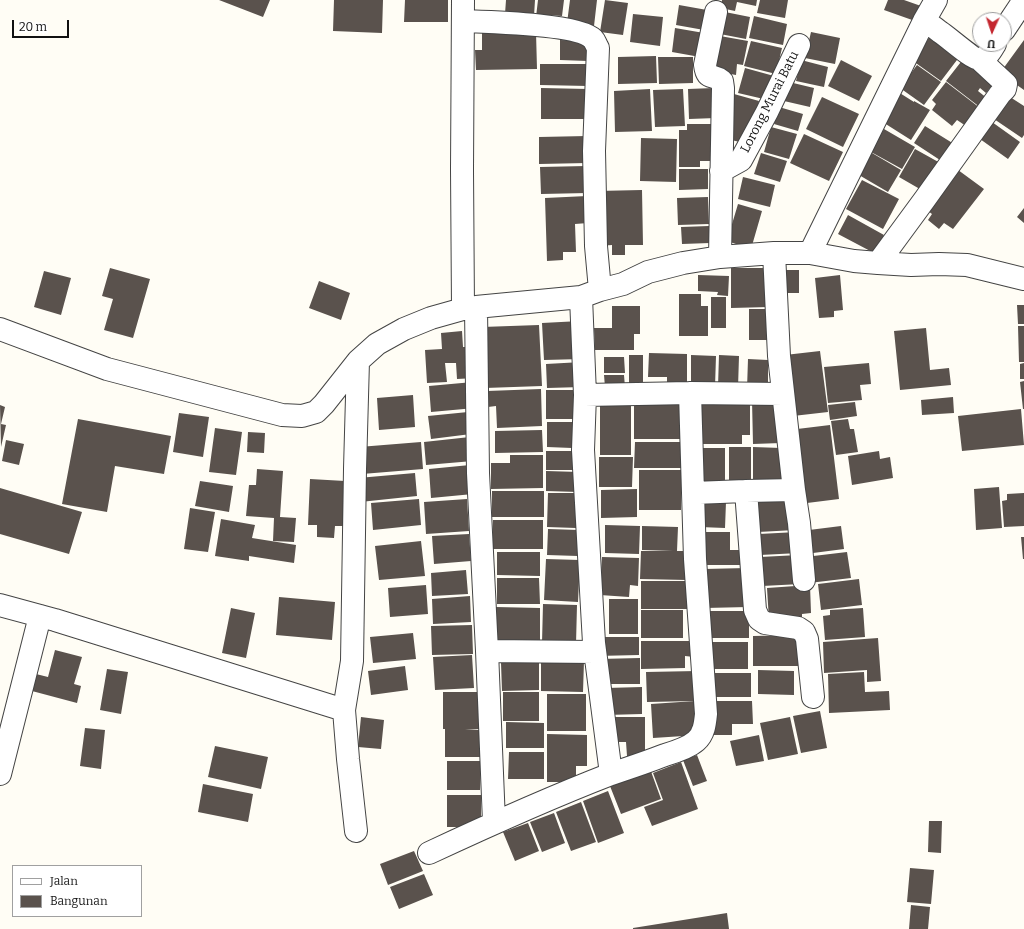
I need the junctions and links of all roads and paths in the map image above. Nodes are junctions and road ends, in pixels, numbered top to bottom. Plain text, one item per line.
1 (934, 0) edge
2 (1024, 0) edge
3 (463, 10) edge
4 (716, 12) dead end
5 (1012, 18) edge
6 (924, 21) junction
7 (799, 45) dead end
8 (990, 52) edge
9 (979, 59) junction
10 (721, 171) junction
11 (774, 253) junction
12 (810, 253) junction
13 (720, 257) junction
14 (878, 263) junction
15 (1024, 279) edge
16 (591, 294) junction
17 (470, 308) junction
18 (0, 329) edge
19 (358, 361) junction
20 (690, 394) junction
21 (783, 394) junction
22 (585, 395) junction
23 (794, 490) junction
24 (746, 491) junction
25 (692, 494) junction
26 (804, 580) dead end
27 (0, 605) edge
28 (40, 616) junction
29 (487, 651) junction
30 (595, 652) junction
31 (813, 698) dead end
32 (344, 710) junction
33 (0, 774) edge
34 (611, 774) junction
35 (494, 822) junction
36 (356, 831) dead end
37 (429, 853) dead end

1 - 6 street
2 - 5 street
3 - 16 street
3 - 17 street
4 - 10 street, Lorong Murai Batu
6 - 9 street
6 - 12 street
7 - 10 street, Lorong Murai Batu
8 - 9 street
9 - 14 street
10 - 13 street, Lorong Murai Batu
11 - 12 street
11 - 13 street
11 - 21 street
12 - 14 street
13 - 16 street
14 - 15 street
16 - 17 street
16 - 22 street
17 - 19 street
17 - 29 street
18 - 19 street
19 - 32 street
20 - 21 street
20 - 22 street
20 - 25 street
21 - 23 street
22 - 30 street
23 - 24 street
23 - 26 street
24 - 25 street
24 - 31 street
25 - 34 street
27 - 28 street
28 - 32 street
28 - 33 street
29 - 30 street
29 - 35 street
30 - 34 street
32 - 36 street
34 - 35 street
35 - 37 street

